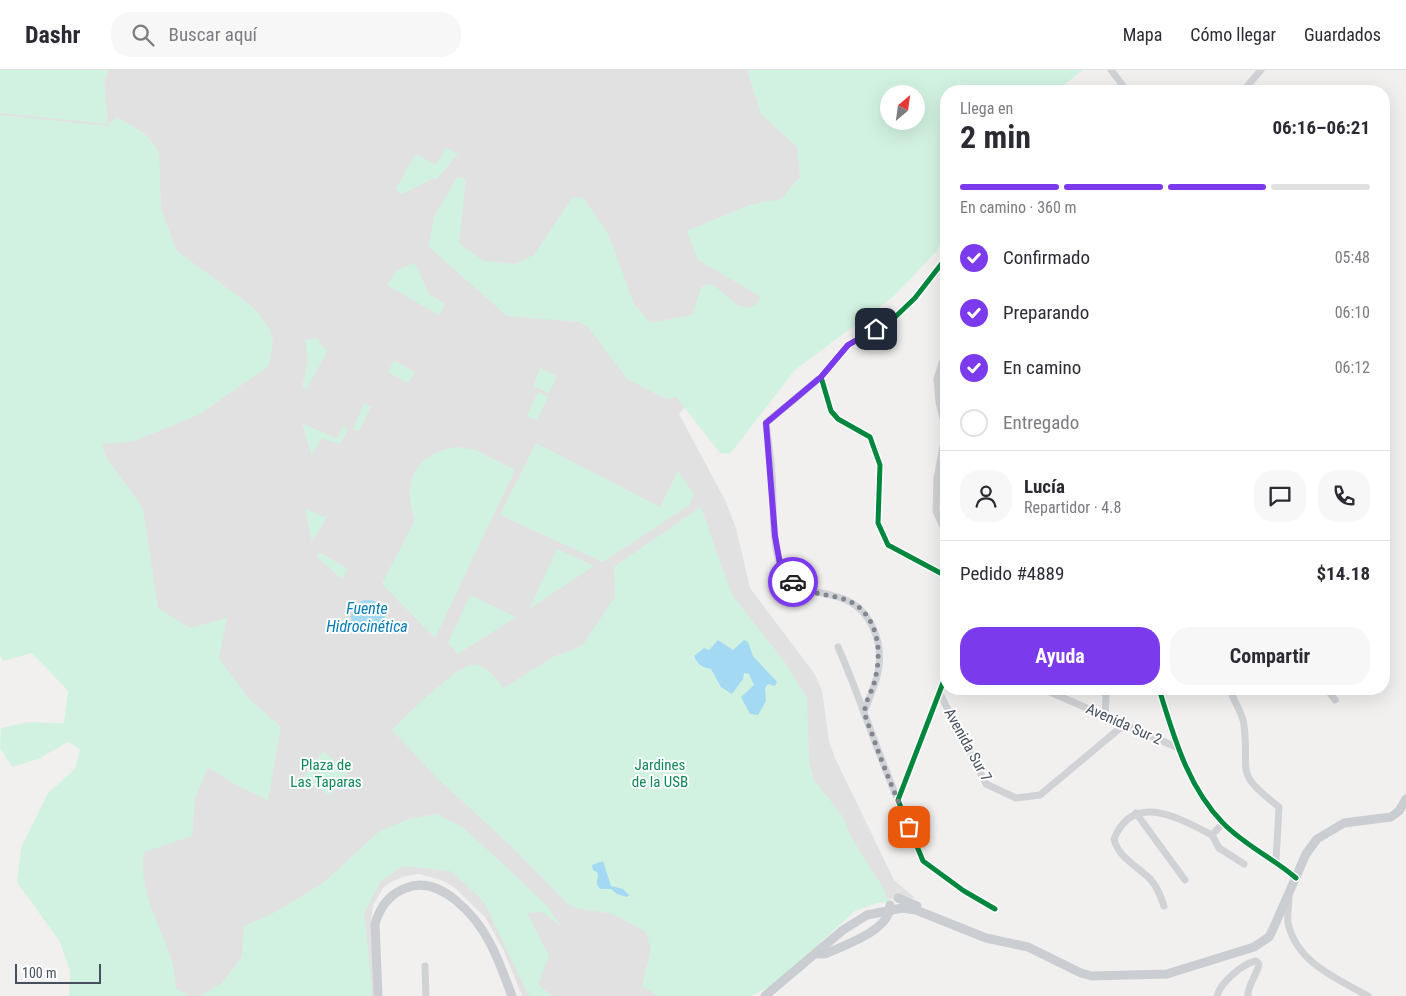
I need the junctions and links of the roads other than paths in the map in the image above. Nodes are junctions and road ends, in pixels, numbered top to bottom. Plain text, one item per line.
1 (1110, 70) edge
2 (1261, 70) edge
3 (1122, 85) edge
4 (1248, 85) edge
5 (940, 266) edge
6 (940, 372) edge
7 (821, 377) junction
8 (940, 406) edge
9 (940, 462) edge
10 (940, 520) edge
11 (940, 573) edge
12 (838, 647) dead end
13 (940, 692) edge
14 (942, 695) edge
15 (1057, 695) edge
16 (1106, 695) edge
17 (1161, 695) edge
18 (1232, 695) edge
19 (1332, 695) edge
20 (1335, 700) dead end
21 (864, 712) junction
22 (1105, 715) junction
23 (1125, 724) junction
24 (1176, 747) junction
25 (1406, 799) edge
26 (898, 800) junction
27 (1136, 813) junction
28 (1223, 823) junction
29 (1212, 835) junction
30 (1276, 860) junction
31 (1244, 864) dead end
32 (1296, 878) junction
33 (1185, 880) dead end
34 (1289, 896) junction
35 (898, 898) dead end
36 (890, 904) dead end
37 (1164, 906) dead end
38 (995, 909) dead end
39 (936, 918) junction
40 (817, 954) junction
41 (425, 966) dead end
42 (378, 996) edge
43 (426, 996) edge
44 (512, 996) edge
45 (764, 996) edge
46 (1217, 996) edge
47 (1248, 996) edge
48 (1368, 996) edge

1 - 3 street
2 - 4 street
5 - 7 street
6 - 8 street
7 - 11 street
7 - 21 street
9 - 10 street
12 - 21 street
13 - 26 street
14 - 23 street, Avenida Sur 7
15 - 22 street, Avenida Sur 2
16 - 22 street
17 - 24 street
18 - 30 street
19 - 20 street
21 - 26 street
22 - 23 street, Avenida Sur 2
23 - 24 street, Avenida Sur 2
24 - 28 street
25 - 32 main road
26 - 38 street
27 - 29 street
27 - 33 street
27 - 37 street
28 - 29 street
28 - 30 street
29 - 31 street
30 - 32 street
32 - 34 main road
34 - 39 main road
34 - 48 street
35 - 39 main road
36 - 40 main road
39 - 40 main road
40 - 45 main road
41 - 43 street
42 - 44 main road
46 - 47 street

